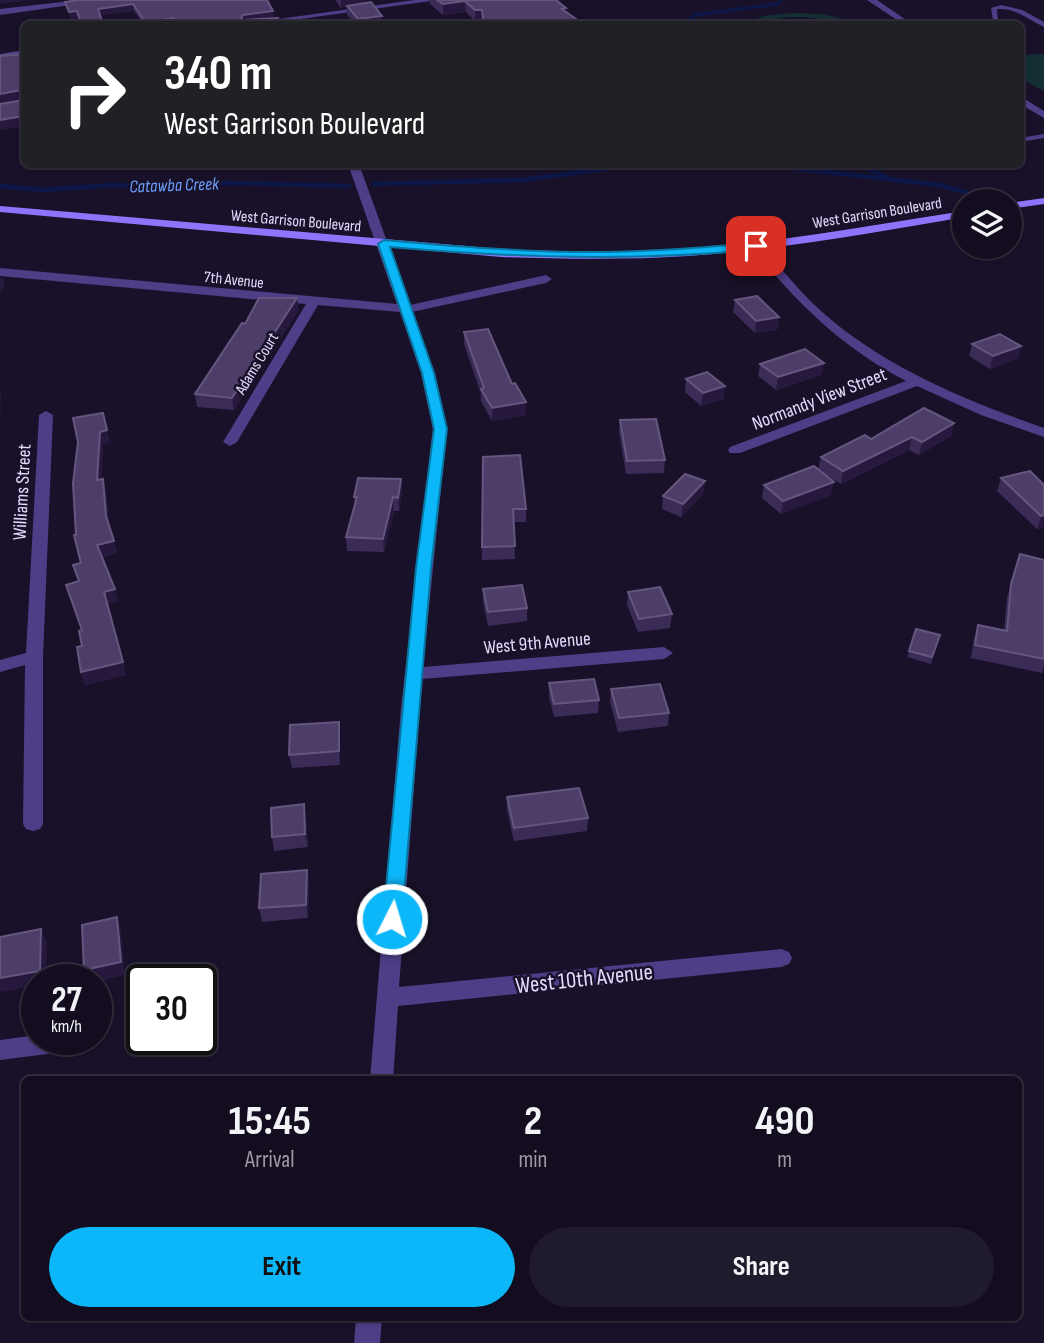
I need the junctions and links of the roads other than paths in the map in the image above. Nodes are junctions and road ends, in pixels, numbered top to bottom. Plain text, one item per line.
1 (102, 0) edge
2 (434, 0) edge
3 (871, 0) edge
4 (0, 12) edge
5 (301, 17) edge
6 (271, 21) edge
7 (903, 21) edge
8 (996, 21) edge
9 (1044, 25) edge
10 (21, 54) edge
11 (0, 57) edge
12 (1024, 102) edge
13 (1044, 115) edge
14 (1044, 136) edge
15 (1024, 139) edge
16 (355, 168) edge
17 (1044, 201) edge
18 (1022, 204) edge
19 (0, 209) edge
20 (952, 216) edge
21 (384, 244) junction
22 (756, 246) junction
23 (0, 272) edge
24 (547, 279) dead end
25 (313, 303) junction
26 (407, 309) junction
27 (915, 382) junction
28 (46, 415) dead end
29 (1044, 433) edge
30 (230, 442) dead end
31 (735, 450) dead end
32 (664, 653) dead end
33 (34, 657) junction
34 (0, 666) edge
35 (414, 674) junction
36 (33, 824) dead end
37 (781, 958) dead end
38 (386, 998) junction
39 (21, 1047) edge
40 (0, 1050) edge
41 (382, 1076) edge
42 (369, 1321) edge
43 (367, 1343) edge

1 - 4 street
2 - 5 street
3 - 7 street
5 - 6 street
8 - 9 lane
10 - 11 street
12 - 13 street
14 - 15 lane
16 - 21 street
17 - 18 main road
19 - 21 main road, West Garrison Boulevard
20 - 22 main road, West Garrison Boulevard
21 - 22 main road, West Garrison Boulevard
21 - 26 street
22 - 27 street
23 - 25 street, 7th Avenue
24 - 26 street, 7th Avenue
25 - 26 street, 7th Avenue
25 - 30 street, Adams Court
26 - 35 street
27 - 29 street
27 - 31 street, Normandy View Street
28 - 33 street, Williams Street
32 - 35 street, West 9th Avenue
33 - 34 street
33 - 36 street, Williams Street
35 - 38 street
37 - 38 street, West 10th Avenue
38 - 41 street
39 - 40 street
42 - 43 street

